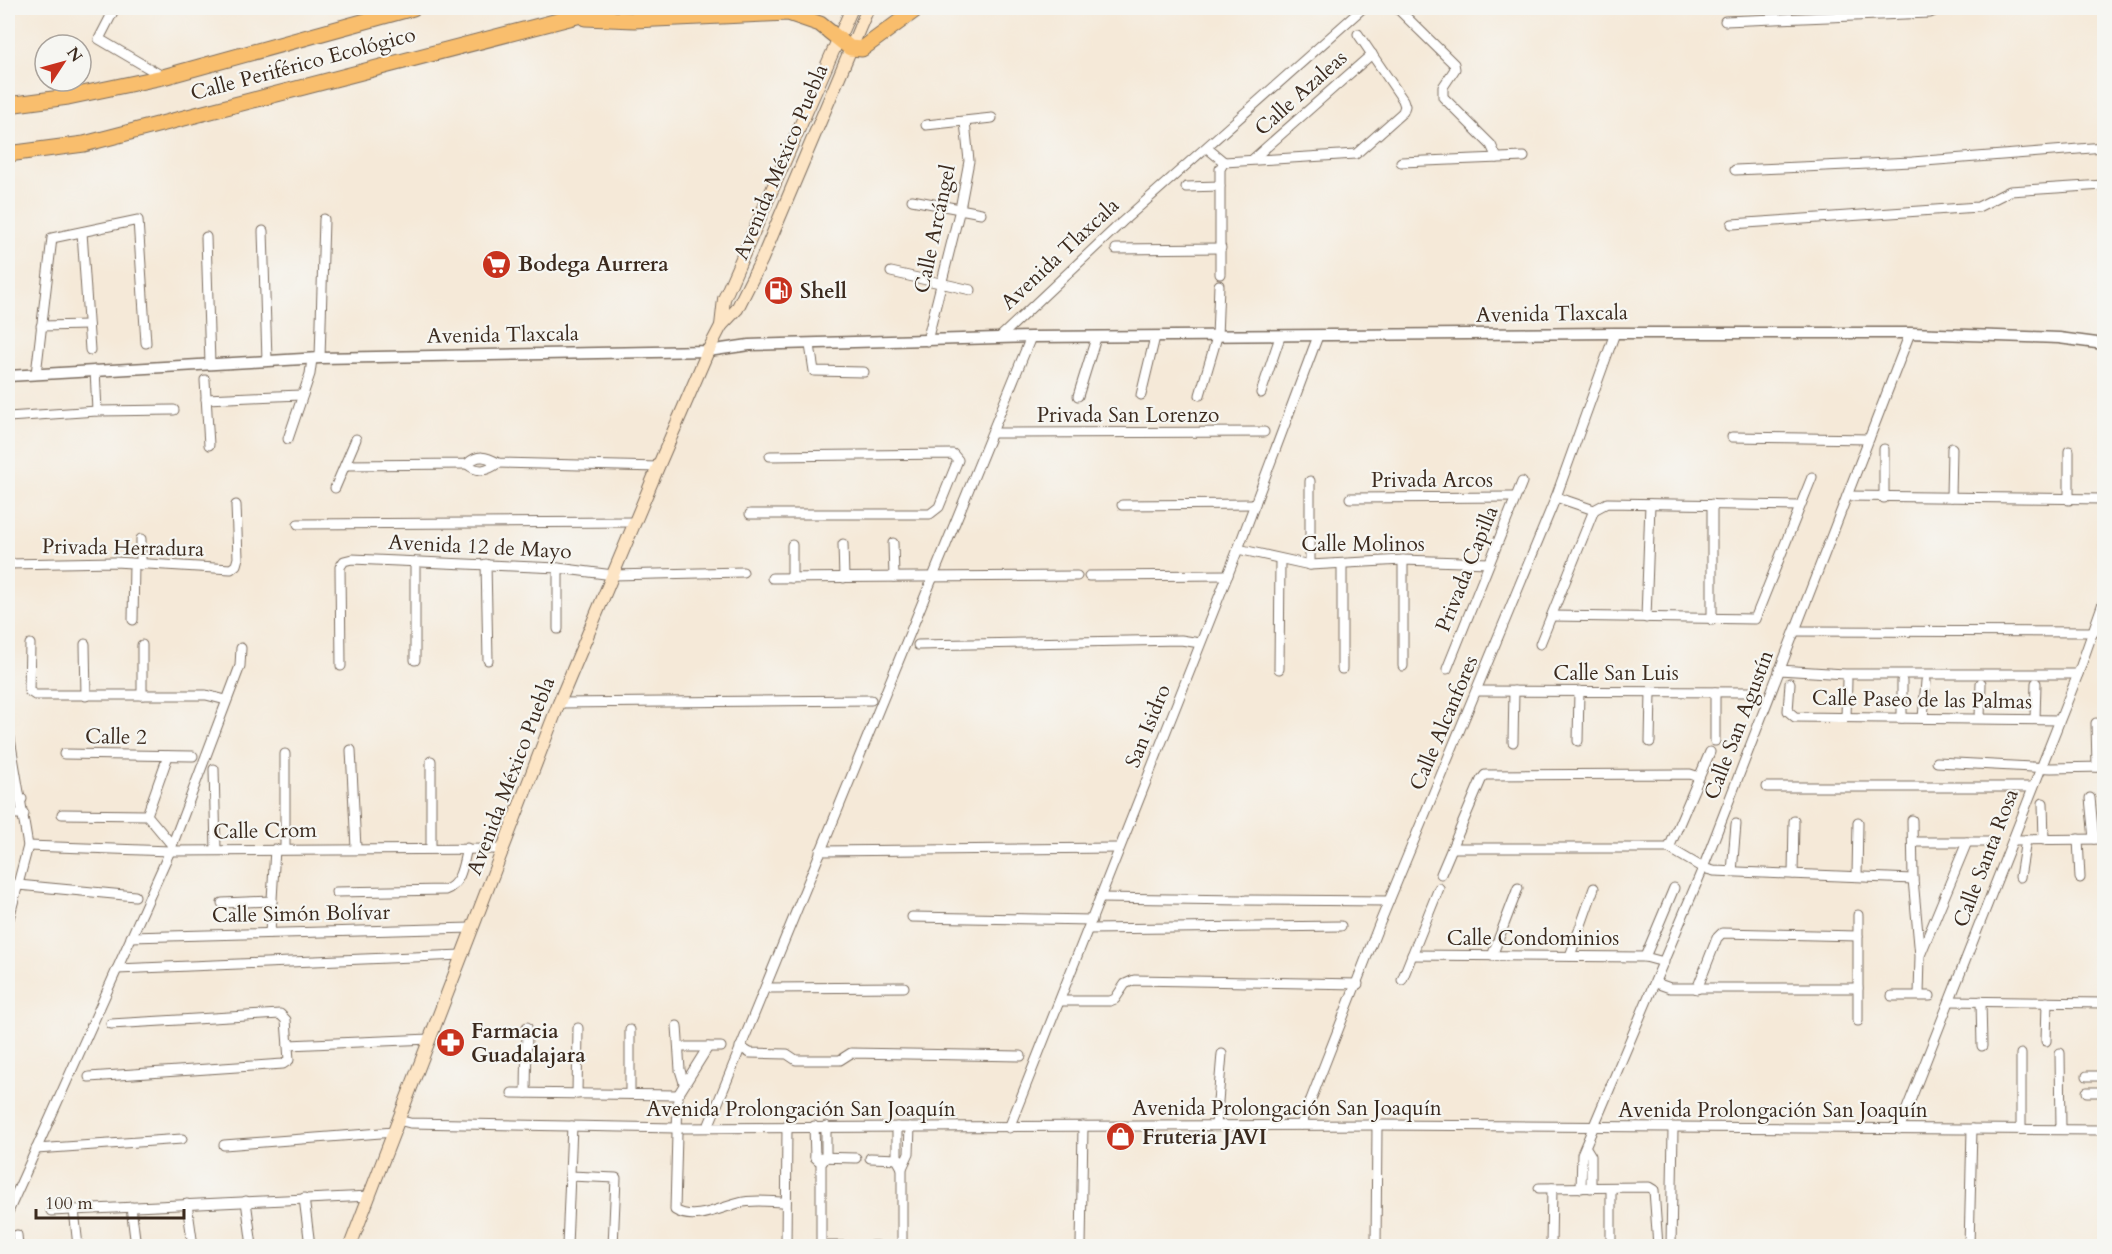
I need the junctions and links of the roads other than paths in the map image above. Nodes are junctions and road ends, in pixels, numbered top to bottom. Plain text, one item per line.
1 (116, 8) edge
2 (413, 8) edge
3 (608, 8) edge
4 (852, 8) edge
5 (868, 8) edge
6 (918, 8) edge
7 (1363, 8) edge
8 (1397, 8) edge
9 (1941, 8) edge
10 (567, 17) junction
11 (1725, 21) dead end
12 (1358, 34) dead end
13 (844, 44) junction
14 (1372, 54) junction
15 (163, 77) junction
16 (8, 105) edge
17 (992, 118) dead end
18 (965, 122) junction
19 (926, 125) dead end
20 (2104, 147) edge
21 (1207, 148) junction
22 (8, 154) edge
23 (1524, 157) dead end
24 (1497, 158) junction
25 (1253, 159) junction
26 (1224, 162) junction
27 (1401, 162) dead end
28 (1736, 170) dead end
29 (2104, 185) edge
30 (1220, 186) junction
31 (1186, 187) dead end
32 (912, 200) dead end
33 (960, 209) junction
34 (981, 213) dead end
35 (324, 219) dead end
36 (1732, 224) dead end
37 (263, 231) dead end
38 (82, 232) junction
39 (206, 237) dead end
40 (1221, 248) junction
41 (1116, 249) dead end
42 (891, 272) dead end
43 (1220, 274) dead end
44 (942, 285) junction
45 (1219, 285) dead end
46 (971, 290) dead end
47 (88, 324) junction
48 (41, 326) junction
49 (721, 326) junction
50 (1615, 333) junction
51 (1910, 333) junction
52 (1318, 336) junction
53 (1031, 337) junction
54 (1217, 337) junction
55 (1280, 337) junction
56 (999, 338) junction
57 (1096, 338) junction
58 (1155, 338) junction
59 (927, 342) junction
60 (146, 343) dead end
61 (2104, 344) edge
62 (810, 345) junction
63 (90, 350) dead end
64 (708, 351) junction
65 (316, 358) junction
66 (267, 360) junction
67 (210, 363) junction
68 (95, 370) junction
69 (864, 372) dead end
70 (36, 374) junction
71 (8, 376) edge
72 (205, 380) dead end
73 (1261, 393) dead end
74 (301, 395) junction
75 (1141, 395) dead end
76 (1200, 395) dead end
77 (1078, 396) dead end
78 (206, 399) junction
79 (174, 410) dead end
80 (97, 411) junction
81 (8, 417) edge
82 (1264, 432) dead end
83 (993, 433) junction
84 (1732, 437) dead end
85 (288, 439) dead end
86 (1869, 439) junction
87 (356, 440) dead end
88 (209, 445) dead end
89 (1884, 448) dead end
90 (1952, 448) dead end
91 (2069, 451) dead end
92 (770, 456) dead end
93 (498, 463) junction
94 (467, 464) junction
95 (345, 465) junction
96 (658, 467) junction
97 (1812, 477) dead end
98 (1310, 481) dead end
99 (950, 482) junction
100 (1522, 482) dead end
101 (334, 488) dead end
102 (969, 488) junction
103 (1847, 496) junction
104 (1515, 497) junction
105 (1556, 497) junction
106 (1951, 497) junction
107 (1350, 498) dead end
108 (1884, 498) junction
109 (2104, 499) edge
110 (2068, 500) junction
111 (1255, 504) junction
112 (1650, 504) junction
113 (1712, 504) junction
114 (236, 505) dead end
115 (1122, 505) dead end
116 (1800, 506) junction
117 (1594, 510) junction
118 (750, 514) dead end
119 (635, 522) junction
120 (298, 524) dead end
121 (141, 539) dead end
122 (893, 543) dead end
123 (843, 544) dead end
124 (792, 545) dead end
125 (1238, 549) junction
126 (1280, 560) junction
127 (1403, 560) junction
128 (415, 562) junction
129 (1489, 563) junction
130 (8, 564) edge
131 (137, 564) junction
132 (486, 564) junction
133 (1342, 564) junction
134 (1310, 565) junction
135 (558, 568) junction
136 (743, 572) dead end
137 (613, 575) junction
138 (1228, 575) junction
139 (1077, 576) dead end
140 (1089, 576) dead end
141 (894, 577) junction
142 (934, 577) junction
143 (772, 578) dead end
144 (792, 578) junction
145 (844, 578) junction
146 (2104, 600) edge
147 (1552, 616) junction
148 (1646, 618) junction
149 (133, 620) dead end
150 (1712, 620) junction
151 (558, 629) dead end
152 (1795, 631) junction
153 (2094, 632) junction
154 (1200, 643) junction
155 (30, 644) dead end
156 (85, 644) dead end
157 (1540, 644) dead end
158 (142, 645) dead end
159 (918, 645) dead end
160 (241, 648) dead end
161 (415, 660) dead end
162 (488, 660) dead end
163 (341, 666) dead end
164 (1402, 666) dead end
165 (1279, 669) dead end
166 (1342, 669) dead end
167 (1447, 669) dead end
168 (1779, 670) junction
169 (2078, 674) junction
170 (1847, 680) dead end
171 (1902, 681) dead end
172 (1926, 681) dead end
173 (1790, 683) dead end
174 (1980, 683) dead end
175 (2036, 683) dead end
176 (1477, 691) junction
177 (1514, 691) junction
178 (1579, 691) junction
179 (1651, 692) junction
180 (1715, 692) junction
181 (1754, 692) dead end
182 (142, 695) junction
183 (86, 696) junction
184 (226, 700) junction
185 (871, 700) dead end
186 (559, 703) junction
187 (1846, 717) junction
188 (1902, 718) junction
189 (1923, 718) junction
190 (1980, 718) junction
191 (2035, 719) junction
192 (2059, 720) junction
193 (2096, 723) dead end
194 (8, 727) edge
195 (1578, 741) dead end
196 (1715, 741) dead end
197 (1513, 742) dead end
198 (1650, 742) dead end
199 (351, 750) dead end
200 (1710, 752) dead end
201 (64, 754) dead end
202 (285, 754) dead end
203 (168, 756) junction
204 (193, 756) dead end
205 (431, 761) dead end
206 (1937, 762) dead end
207 (2042, 767) junction
208 (2101, 767) edge
209 (214, 769) dead end
210 (1699, 777) junction
211 (1767, 787) dead end
212 (2033, 787) junction
213 (8, 798) edge
214 (2090, 798) dead end
215 (22, 799) junction
216 (2043, 802) dead end
217 (62, 813) dead end
218 (8, 814) edge
219 (24, 814) junction
220 (147, 815) junction
221 (1912, 820) dead end
222 (1794, 821) dead end
223 (1858, 822) dead end
224 (1736, 824) dead end
225 (2078, 839) junction
226 (2094, 839) junction
227 (2104, 839) edge
228 (2013, 840) junction
229 (2026, 840) junction
230 (2044, 840) junction
231 (1913, 842) junction
232 (1967, 842) junction
233 (1991, 842) dead end
234 (28, 846) junction
235 (431, 847) junction
236 (171, 848) junction
237 (356, 848) junction
238 (467, 848) junction
239 (1118, 848) junction
240 (1454, 848) junction
241 (1669, 848) junction
242 (280, 849) junction
243 (503, 849) junction
244 (216, 850) junction
245 (820, 851) junction
246 (1703, 868) junction
247 (1732, 872) junction
248 (1442, 874) dead end
249 (1793, 874) junction
250 (1857, 876) junction
251 (2020, 877) dead end
252 (2080, 878) dead end
253 (1913, 879) junction
254 (18, 885) junction
255 (1439, 888) dead end
256 (1518, 888) dead end
257 (1594, 888) dead end
258 (1674, 888) dead end
259 (336, 892) dead end
260 (135, 896) dead end
261 (1100, 898) junction
262 (272, 901) junction
263 (1389, 902) junction
264 (222, 903) dead end
265 (1858, 915) dead end
266 (912, 917) dead end
267 (8, 922) edge
268 (1090, 925) junction
269 (1341, 926) dead end
270 (472, 928) junction
271 (270, 933) junction
272 (1858, 936) junction
273 (131, 937) junction
274 (462, 955) junction
275 (1412, 955) junction
276 (1492, 956) junction
277 (1570, 956) junction
278 (1920, 956) junction
279 (1649, 958) junction
280 (1664, 962) junction
281 (117, 969) junction
282 (1402, 980) dead end
283 (1656, 983) junction
284 (1358, 984) junction
285 (766, 986) junction
286 (904, 987) dead end
287 (1858, 988) junction
288 (1697, 989) junction
289 (1919, 995) junction
290 (1892, 996) dead end
291 (1930, 996) dead end
292 (1059, 1001) junction
293 (1950, 1001) junction
294 (1982, 1002) junction
295 (2047, 1002) junction
296 (2104, 1004) edge
297 (1858, 1021) dead end
298 (111, 1024) dead end
299 (677, 1026) dead end
300 (527, 1027) dead end
301 (578, 1028) dead end
302 (630, 1029) dead end
303 (430, 1039) junction
304 (2046, 1041) dead end
305 (288, 1045) junction
306 (1982, 1046) dead end
307 (679, 1047) junction
308 (708, 1047) junction
309 (721, 1047) dead end
310 (740, 1047) junction
311 (2060, 1053) dead end
312 (1222, 1054) dead end
313 (2021, 1054) dead end
314 (1021, 1056) dead end
315 (2087, 1076) dead end
316 (2104, 1076) edge
317 (89, 1077) dead end
318 (684, 1083) junction
319 (2087, 1092) dead end
320 (2104, 1092) edge
321 (512, 1094) dead end
322 (526, 1094) junction
323 (577, 1094) junction
324 (630, 1094) junction
325 (678, 1095) junction
326 (1216, 1125) junction
327 (1301, 1125) junction
328 (1377, 1125) junction
329 (396, 1126) junction
330 (572, 1126) junction
331 (787, 1126) junction
332 (814, 1126) junction
333 (826, 1126) junction
334 (1083, 1126) junction
335 (708, 1127) junction
336 (897, 1127) junction
337 (910, 1127) junction
338 (676, 1128) junction
339 (1009, 1128) junction
340 (1594, 1128) junction
341 (1673, 1129) junction
342 (1899, 1129) junction
343 (1972, 1129) junction
344 (2021, 1129) junction
345 (2061, 1129) junction
346 (2104, 1130) edge
347 (182, 1139) dead end
348 (224, 1145) dead end
349 (1586, 1148) junction
350 (36, 1149) junction
351 (856, 1158) dead end
352 (870, 1158) dead end
353 (821, 1160) junction
354 (902, 1162) junction
355 (570, 1176) junction
356 (1539, 1188) dead end
357 (1552, 1188) junction
358 (1581, 1188) junction
359 (1591, 1188) junction
360 (1611, 1188) junction
361 (370, 1196) junction
362 (304, 1198) junction
363 (246, 1201) junction
364 (786, 1202) junction
365 (187, 1204) junction
366 (131, 1207) junction
367 (74, 1210) junction
368 (51, 1211) dead end
369 (8, 1212) edge
370 (17, 1235) dead end
371 (18, 1246) edge
372 (78, 1246) edge
373 (136, 1246) edge
374 (194, 1246) edge
375 (252, 1246) edge
376 (310, 1246) edge
377 (350, 1246) edge
378 (567, 1246) edge
379 (614, 1246) edge
380 (786, 1246) edge
381 (821, 1246) edge
382 (854, 1246) edge
383 (870, 1246) edge
384 (878, 1246) edge
385 (902, 1246) edge
386 (1081, 1246) edge
387 (1376, 1246) edge
388 (1551, 1246) edge
389 (1611, 1246) edge
390 (1658, 1246) edge
391 (1671, 1246) edge
392 (1969, 1246) edge

1 - 15 street
2 - 15 highway, Calle Periférico Ecológico
3 - 10 highway, Calle Periférico Ecológico
4 - 13 main road, Avenida México Puebla
5 - 13 main road, Avenida México Puebla
6 - 13 highway
7 - 21 street, Avenida Tlaxcala
8 - 24 street
9 - 11 street
10 - 13 highway
10 - 22 highway, Calle Periférico Ecológico
12 - 14 street
13 - 49 main road, Avenida México Puebla
13 - 49 main road, Avenida México Puebla
14 - 25 street, Calle Azaleas
14 - 25 street
15 - 16 highway, Calle Periférico Ecológico
17 - 18 street
18 - 19 street
18 - 33 street, Calle Arcángel
20 - 28 street
21 - 26 street
21 - 56 street, Avenida Tlaxcala
23 - 24 street
24 - 27 street
25 - 26 street
26 - 30 street
29 - 36 street
30 - 31 street
30 - 40 street
32 - 33 street
33 - 34 street
33 - 44 street, Calle Arcángel
35 - 65 street
37 - 66 street
38 - 47 street
38 - 48 street
38 - 60 street
39 - 67 street
40 - 41 street
40 - 43 street
42 - 44 street
44 - 46 street
44 - 59 street, Calle Arcángel
45 - 54 street
47 - 48 street
47 - 63 street
48 - 70 street
49 - 64 main road, Avenida México Puebla
50 - 51 street, Avenida Tlaxcala
50 - 52 street, Avenida Tlaxcala
50 - 105 street, Calle Alcanfores
51 - 61 street, Avenida Tlaxcala
51 - 86 street, Calle San Agustín
52 - 55 street, Avenida Tlaxcala
52 - 111 street, San Isidro
53 - 56 street, Avenida Tlaxcala
53 - 57 street, Avenida Tlaxcala
53 - 83 street
54 - 55 street, Avenida Tlaxcala
54 - 58 street, Avenida Tlaxcala
54 - 76 street
55 - 73 street
56 - 59 street, Avenida Tlaxcala
57 - 58 street, Avenida Tlaxcala
57 - 77 street
58 - 75 street
59 - 62 street, Avenida Tlaxcala
62 - 64 street, Avenida Tlaxcala
62 - 69 street
64 - 65 street, Avenida Tlaxcala
64 - 96 main road, Avenida México Puebla
65 - 66 street, Avenida Tlaxcala
65 - 74 street
66 - 67 street, Avenida Tlaxcala
67 - 68 street, Avenida Tlaxcala
68 - 70 street, Avenida Tlaxcala
68 - 80 street
70 - 71 street, Avenida Tlaxcala
72 - 78 street
74 - 78 street
74 - 85 street
78 - 88 street
79 - 80 street
80 - 81 street
82 - 83 street, Privada San Lorenzo
83 - 102 street
84 - 86 street
86 - 103 street, Calle San Agustín
87 - 95 street
89 - 108 street
90 - 106 street
91 - 110 street
92 - 99 street
93 - 94 street
93 - 94 street
93 - 96 street
94 - 95 street
95 - 101 street
96 - 119 main road, Avenida México Puebla
97 - 116 street
98 - 134 street
99 - 102 street
99 - 118 street
100 - 104 street, Privada Capilla
102 - 142 street
103 - 108 street
103 - 152 street, Calle San Agustín
104 - 107 street, Privada Arcos
104 - 129 street, Privada Capilla
105 - 117 street
105 - 176 street, Calle Alcanfores
106 - 108 street
106 - 110 street
109 - 110 street
111 - 115 street
111 - 125 street, San Isidro
112 - 113 street
112 - 117 street
112 - 148 street
113 - 116 street
113 - 150 street
114 - 131 street, Privada Herradura
116 - 150 street
117 - 147 street
119 - 120 street
119 - 137 main road, Avenida México Puebla
121 - 131 street
122 - 141 street
123 - 145 street
124 - 144 street
125 - 126 street, Calle Molinos
125 - 138 street, San Isidro
126 - 134 street, Calle Molinos
126 - 165 street
127 - 129 street, Calle Molinos
127 - 133 street, Calle Molinos
127 - 164 street
128 - 132 street, Avenida 12 de Mayo
128 - 161 street
128 - 163 street, Avenida 12 de Mayo
129 - 167 street, Privada Capilla
130 - 131 street, Privada Herradura
131 - 149 street
132 - 135 street, Avenida 12 de Mayo
132 - 162 street
133 - 134 street, Calle Molinos
133 - 166 street
135 - 137 street, Avenida 12 de Mayo
135 - 151 street
136 - 137 street, Avenida 12 de Mayo
137 - 186 main road, Avenida México Puebla
138 - 140 street
138 - 154 street, San Isidro
139 - 142 street
141 - 142 street
141 - 145 street
142 - 245 street
143 - 144 street
144 - 145 street
146 - 153 street, Calle Santa Rosa
147 - 148 street
147 - 157 street
148 - 150 street
152 - 153 street
152 - 168 street, Calle San Agustín
153 - 169 street, Calle Santa Rosa
154 - 159 street
154 - 239 street, San Isidro
155 - 183 street
156 - 183 street
158 - 182 street
160 - 184 street
168 - 169 street
168 - 246 street, Calle San Agustín
169 - 192 street, Calle Santa Rosa
170 - 187 street
171 - 188 street
172 - 189 street
173 - 187 street, Calle Paseo de las Palmas
174 - 190 street
175 - 191 street
176 - 177 street, Calle San Luis
176 - 263 street, Calle Alcanfores
177 - 178 street, Calle San Luis
177 - 197 street
178 - 179 street, Calle San Luis
178 - 195 street
179 - 180 street, Calle San Luis
179 - 198 street
180 - 181 street, Calle San Luis
180 - 196 street
182 - 183 street
182 - 184 street
184 - 236 street
185 - 186 street
186 - 243 main road, Avenida México Puebla
187 - 188 street, Calle Paseo de las Palmas
188 - 189 street, Calle Paseo de las Palmas
189 - 190 street, Calle Paseo de las Palmas
190 - 191 street, Calle Paseo de las Palmas
191 - 192 street, Calle Paseo de las Palmas
192 - 207 street, Calle Santa Rosa
193 - 208 street
194 - 215 street
199 - 237 street
200 - 210 street
201 - 203 street, Calle 2
202 - 242 street
203 - 204 street, Calle 2
203 - 220 street, Calle 2
205 - 235 street
206 - 207 street
207 - 208 street
207 - 212 street, Calle Santa Rosa
209 - 244 street
210 - 240 street
210 - 241 street
211 - 212 street
212 - 228 street, Calle Santa Rosa
213 - 215 street
214 - 226 street
215 - 219 street
216 - 230 street
217 - 220 street
218 - 219 street
219 - 234 street
220 - 236 street
221 - 231 street
222 - 249 street
223 - 250 street
224 - 247 street
225 - 226 street
225 - 230 street
225 - 252 street
226 - 227 street
228 - 229 street
228 - 293 street, Calle Santa Rosa
229 - 230 street
229 - 251 street
231 - 232 street
231 - 253 street
232 - 233 street
232 - 278 street
234 - 236 street, Calle Crom
234 - 254 street
235 - 237 street, Calle Crom
235 - 238 street, Calle Crom
236 - 244 street, Calle Crom
236 - 273 street
237 - 242 street, Calle Crom
238 - 243 street, Calle Crom
238 - 259 street
239 - 245 street
239 - 261 street, San Isidro
240 - 241 street
240 - 248 street
241 - 246 street
242 - 244 street, Calle Crom
242 - 262 street
243 - 270 main road, Avenida México Puebla
245 - 285 street
246 - 247 street
246 - 280 street, Calle San Agustín
247 - 249 street
249 - 250 street
250 - 253 street
253 - 278 street
254 - 260 street
254 - 267 street
255 - 275 street
256 - 276 street
257 - 277 street
258 - 279 street
261 - 263 street
261 - 268 street, San Isidro
262 - 264 street
262 - 271 street
263 - 284 street, Calle Alcanfores
265 - 272 street
266 - 268 street
268 - 269 street
268 - 292 street, San Isidro
270 - 271 street, Calle Simón Bolívar
270 - 274 main road, Avenida México Puebla
271 - 273 street, Calle Simón Bolívar
272 - 287 street
272 - 288 street
273 - 281 street
274 - 281 street
274 - 303 main road, Avenida México Puebla
275 - 276 street, Calle Condominios
275 - 282 street
276 - 277 street, Calle Condominios
277 - 279 street, Calle Condominios
278 - 289 street
279 - 280 street, Calle Condominios
280 - 283 street, Calle San Agustín
281 - 350 street
283 - 288 street
283 - 340 street, Calle San Agustín
284 - 292 street
284 - 327 street, Calle Alcanfores
285 - 286 street
285 - 310 street
287 - 288 street
287 - 297 street
289 - 290 street
289 - 291 street
292 - 339 street, San Isidro
293 - 294 street
293 - 342 street, Calle Santa Rosa
294 - 295 street
294 - 306 street
295 - 296 street
295 - 304 street
298 - 305 street
299 - 307 street
300 - 322 street
301 - 323 street
302 - 324 street
303 - 305 street
303 - 329 main road, Avenida México Puebla
305 - 317 street
307 - 308 street
307 - 318 street
308 - 309 street
308 - 318 street
310 - 314 street
310 - 335 street
311 - 345 street
312 - 326 street
313 - 344 street
315 - 316 street
318 - 325 street
319 - 320 street
321 - 322 street
322 - 323 street
323 - 324 street
324 - 325 street
325 - 338 street
326 - 327 street, Avenida Prolongación San Joaquín
326 - 334 street, Avenida Prolongación San Joaquín
327 - 328 street, Avenida Prolongación San Joaquín
328 - 340 street, Avenida Prolongación San Joaquín
328 - 387 street
329 - 330 street, Avenida Prolongación San Joaquín
329 - 348 street, Avenida Prolongación San Joaquín
329 - 361 main road, Avenida México Puebla
330 - 338 street, Avenida Prolongación San Joaquín
330 - 355 street
331 - 332 street, Avenida Prolongación San Joaquín
331 - 335 street, Avenida Prolongación San Joaquín
331 - 364 street
332 - 333 street, Avenida Prolongación San Joaquín
332 - 353 street
333 - 336 street, Avenida Prolongación San Joaquín
333 - 353 street
334 - 339 street, Avenida Prolongación San Joaquín
334 - 386 street
335 - 338 street, Avenida Prolongación San Joaquín
336 - 337 street, Avenida Prolongación San Joaquín
336 - 354 street
337 - 339 street, Avenida Prolongación San Joaquín
337 - 354 street
338 - 364 street
340 - 341 street, Avenida Prolongación San Joaquín
340 - 349 street, Calle San Agustín
341 - 342 street, Avenida Prolongación San Joaquín
341 - 391 street
342 - 343 street, Avenida Prolongación San Joaquín
343 - 344 street, Avenida Prolongación San Joaquín
343 - 392 street
344 - 345 street, Avenida Prolongación San Joaquín
345 - 346 street, Avenida Prolongación San Joaquín
347 - 350 street
349 - 358 street, Calle San Agustín
349 - 359 street
350 - 369 street
351 - 353 street
352 - 354 street
353 - 381 street
354 - 385 street
355 - 378 street
355 - 379 street
356 - 357 street
357 - 358 street
357 - 388 street
358 - 359 street
359 - 360 street
360 - 389 street
360 - 390 street
361 - 362 street
361 - 377 main road, Avenida México Puebla
362 - 363 street
362 - 376 street
363 - 365 street
363 - 375 street
364 - 380 street
365 - 366 street
365 - 374 street
366 - 367 street
366 - 373 street
367 - 368 street
367 - 372 street
370 - 371 street
381 - 382 street
383 - 384 street

